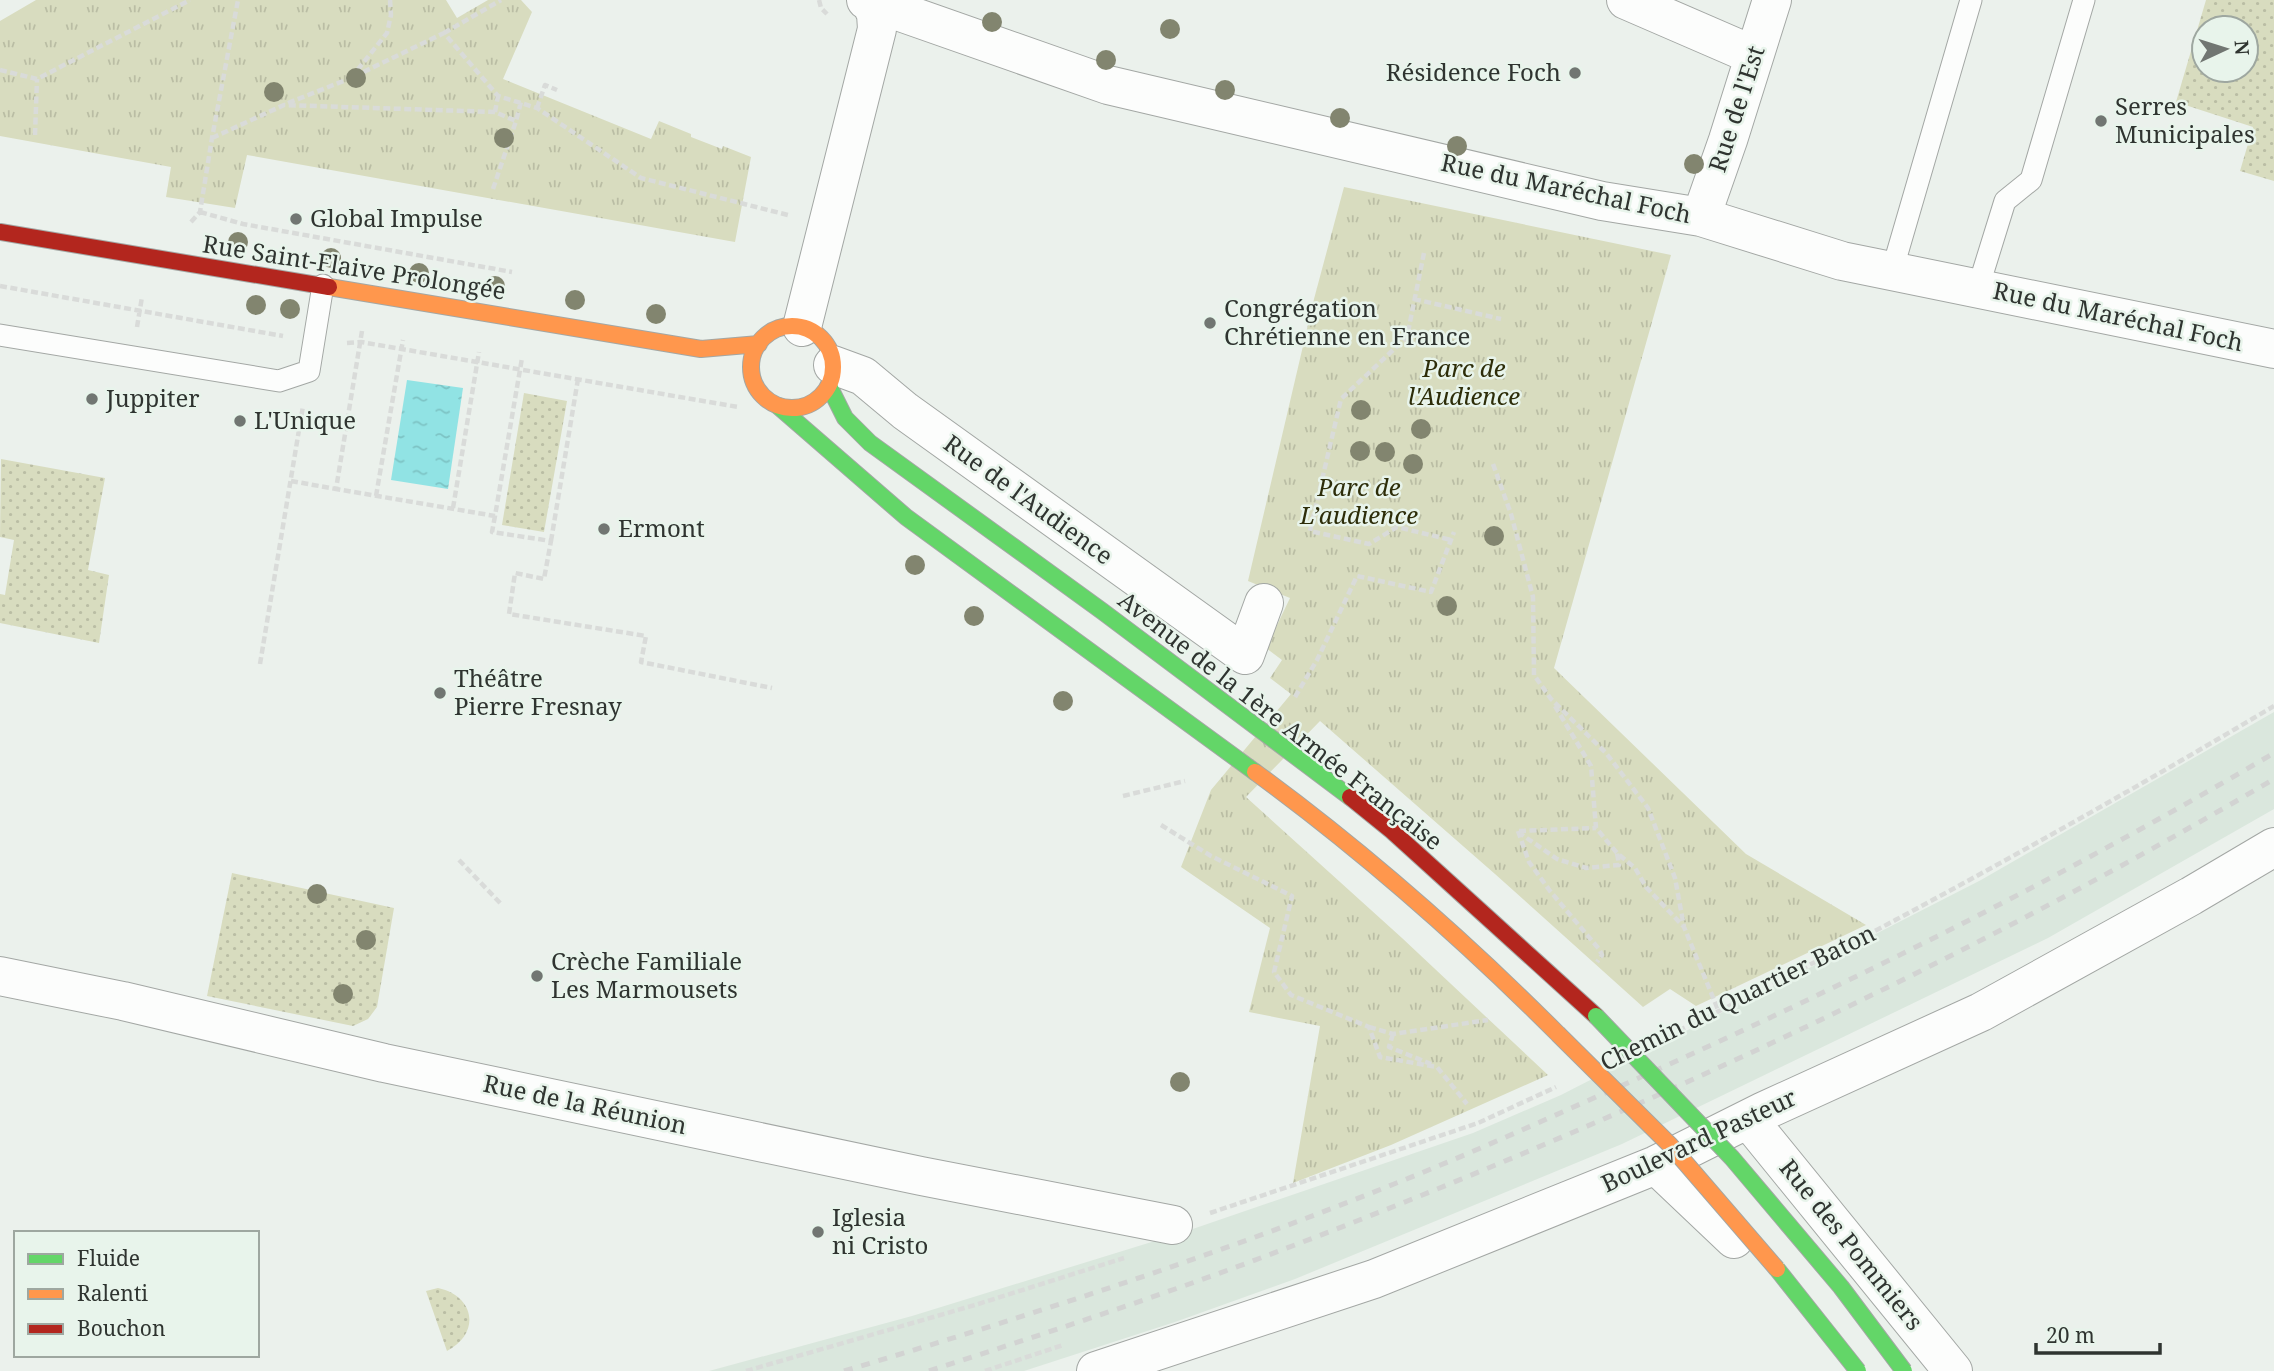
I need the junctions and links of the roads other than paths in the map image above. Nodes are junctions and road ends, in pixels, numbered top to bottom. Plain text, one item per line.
1 (1626, 0) edge
2 (1772, 0) edge
3 (1971, 0) edge
4 (2084, 0) edge
5 (868, 1) edge
6 (1754, 55) junction
7 (1701, 217) junction
8 (0, 232) edge
9 (1892, 271) junction
10 (323, 285) junction
11 (1978, 288) junction
12 (802, 327) junction
13 (0, 335) edge
14 (759, 344) junction
15 (701, 349) junction
16 (2274, 349) edge
17 (831, 375) junction
18 (753, 377) junction
19 (778, 406) junction
20 (1264, 603) dead end
21 (2274, 847) edge
22 (0, 976) edge
23 (1748, 1119) junction
24 (1656, 1165) junction
25 (1173, 1225) road end
26 (1096, 1371) edge
27 (1834, 1371) edge
28 (1858, 1371) edge
29 (1904, 1371) edge
30 (1953, 1371) edge

1 - 6 street
2 - 6 street, Rue de l'Est
3 - 9 lane
4 - 11 lane
5 - 7 street, Rue du Maréchal Foch
5 - 12 street
6 - 7 street, Rue de l'Est
7 - 9 street, Rue du Maréchal Foch
8 - 10 main road, Rue Saint-Flaive Prolongée
9 - 11 street, Rue du Maréchal Foch
10 - 13 lane
10 - 15 main road, Rue Saint-Flaive Prolongée
11 - 16 street, Rue du Maréchal Foch
12 - 14 main road
12 - 17 main road
14 - 15 main road, Rue Saint-Flaive Prolongée
14 - 18 main road
15 - 18 main road, Rue Saint-Flaive Prolongée
17 - 19 main road
17 - 20 street, Rue de l'Audience
17 - 29 main road, Avenue de la 1ère Armée Française, bridge
18 - 19 main road
19 - 28 main road, bridge
21 - 23 street, Boulevard Pasteur
22 - 25 street, Rue de la Réunion
23 - 24 street, Boulevard Pasteur
23 - 30 street, Rue des Pommiers
24 - 26 street, Boulevard Pasteur
24 - 27 street

